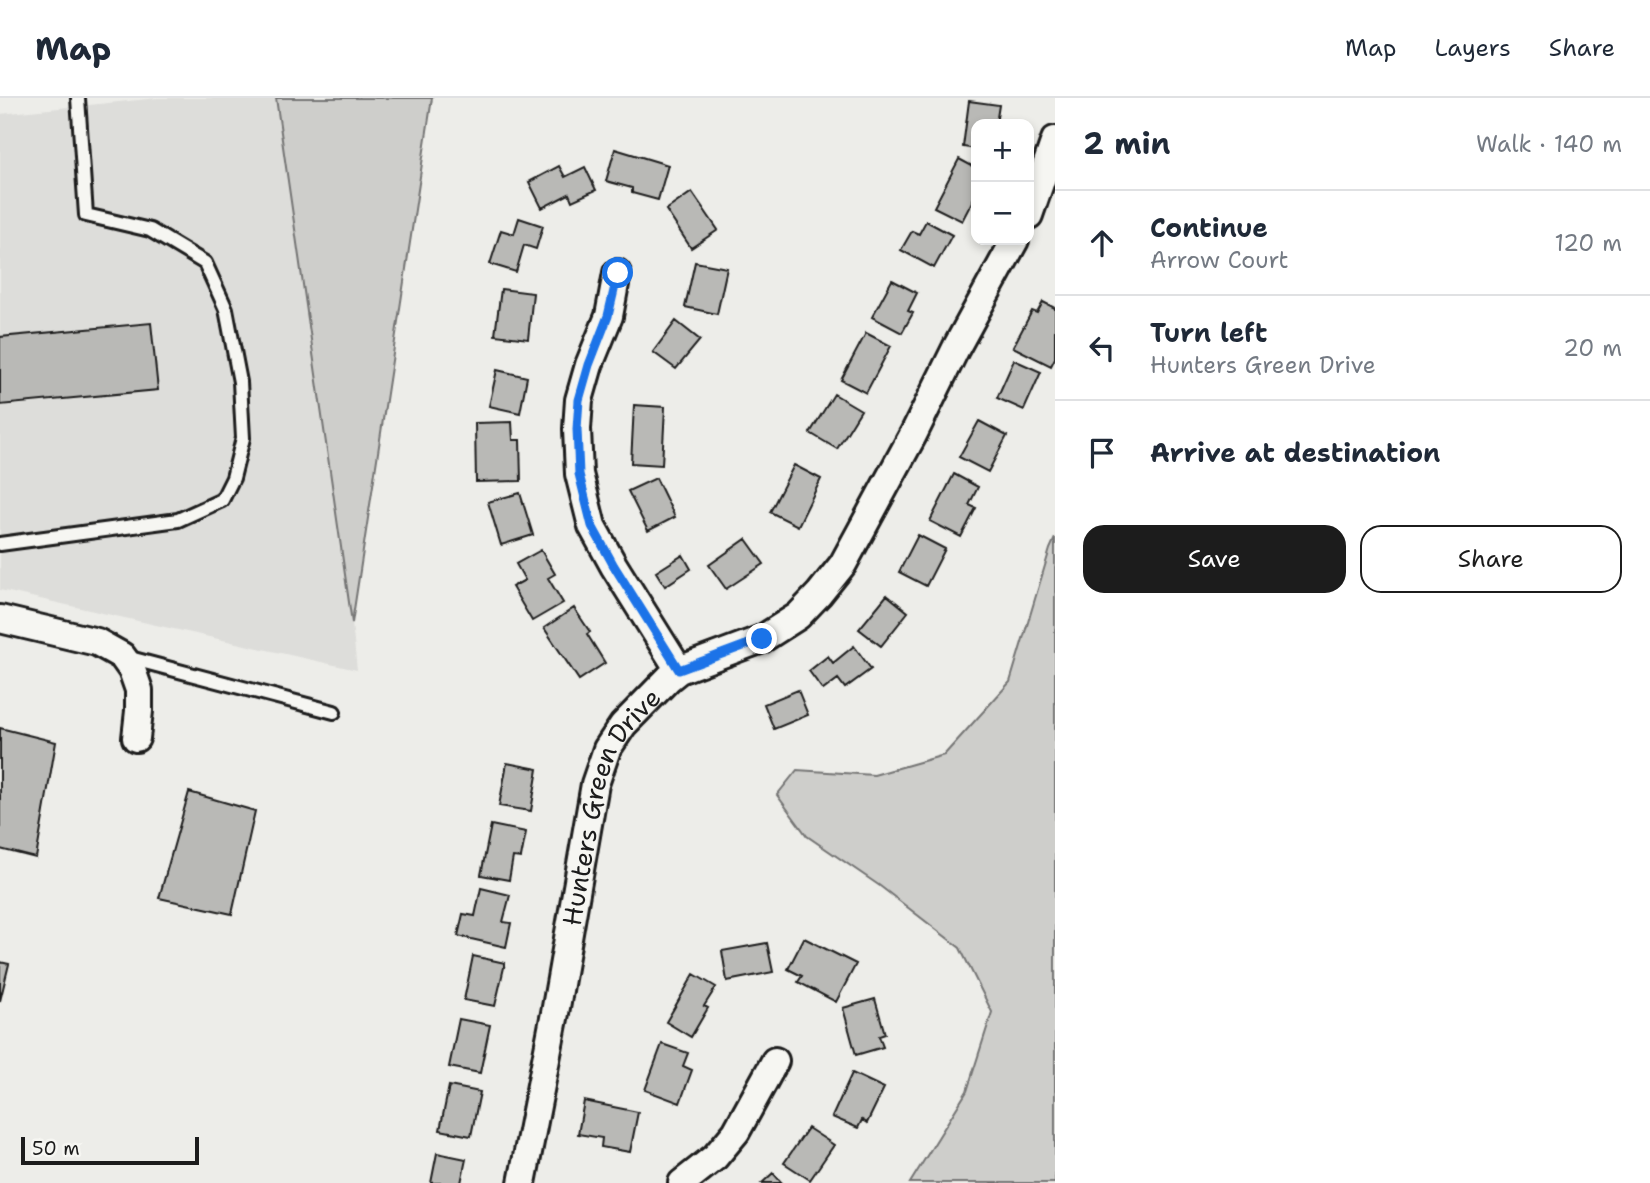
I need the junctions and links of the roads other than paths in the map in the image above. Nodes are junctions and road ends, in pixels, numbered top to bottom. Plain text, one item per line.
1 (78, 98) edge
2 (1055, 140) edge
3 (1034, 201) edge
4 (1012, 245) edge
5 (618, 273) dead end
6 (0, 544) edge
7 (0, 619) edge
8 (122, 656) junction
9 (679, 670) junction
10 (334, 712) dead end
11 (136, 738) dead end
12 (775, 1061) dead end
13 (522, 1183) edge
14 (682, 1183) edge

1 - 6 lane
2 - 3 street
4 - 9 street, Hunters Green Drive
5 - 9 street
7 - 8 street
8 - 10 lane
8 - 11 street
9 - 13 street, Hunters Green Drive
12 - 14 street

